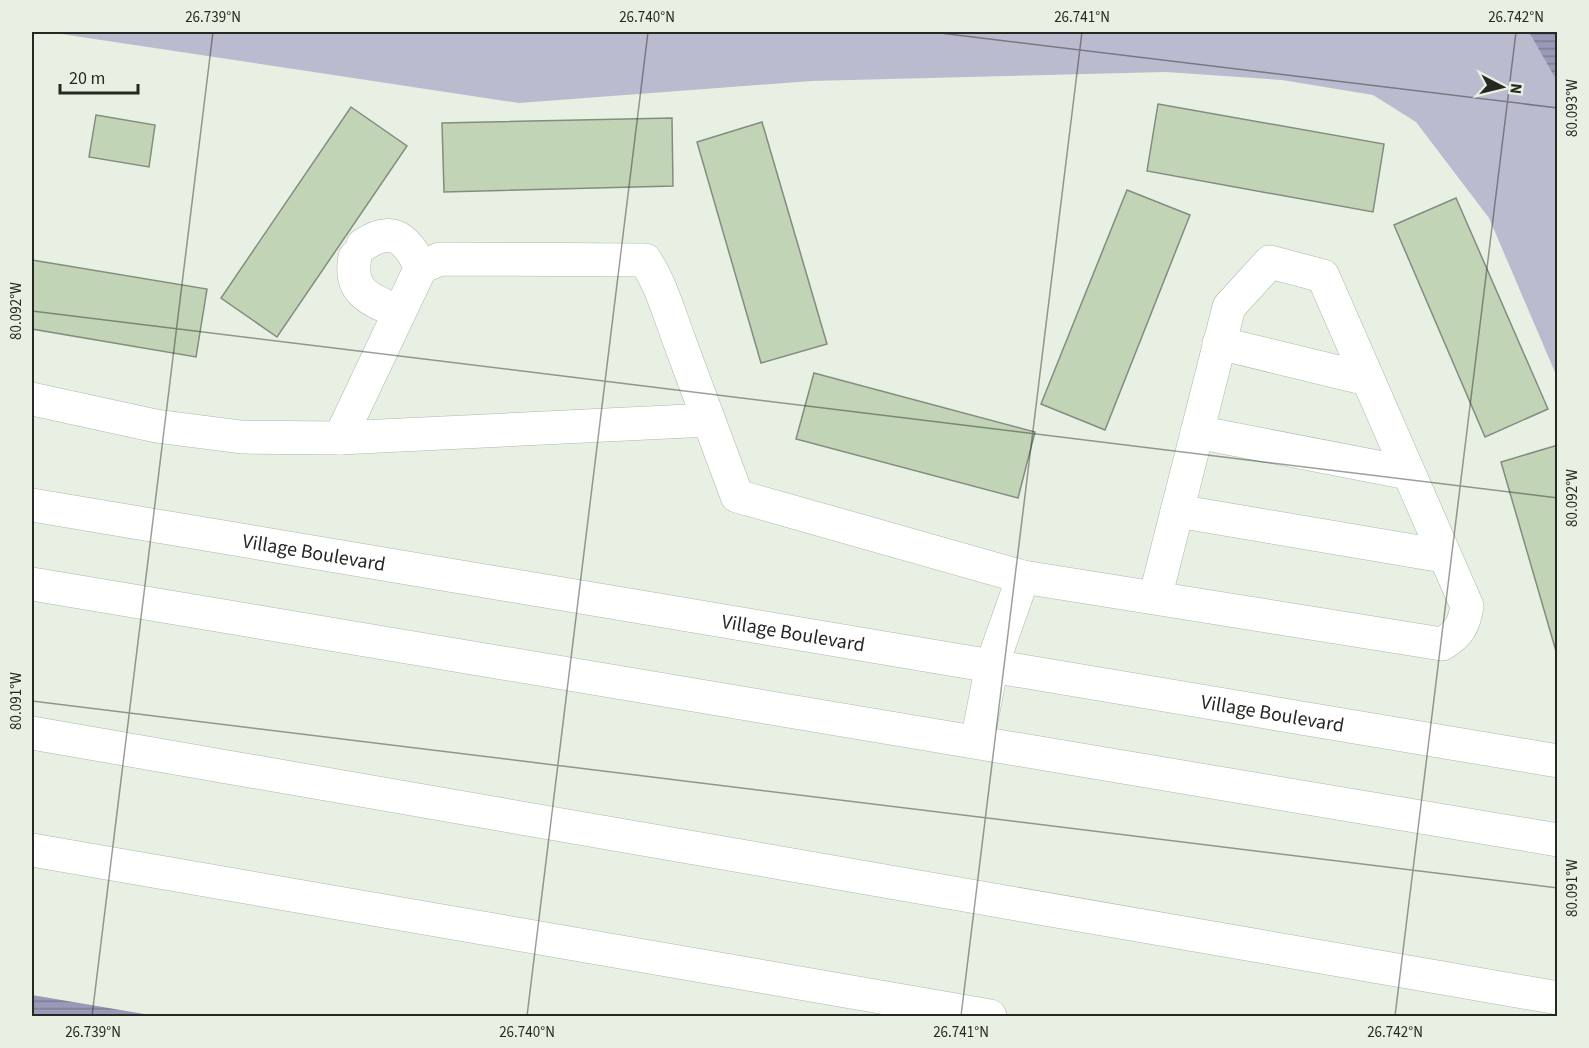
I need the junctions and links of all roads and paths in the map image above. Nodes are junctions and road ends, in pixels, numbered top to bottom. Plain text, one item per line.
1 (421, 267) junction
2 (399, 312) junction
3 (1219, 343) junction
4 (1367, 379) junction
5 (32, 399) edge
6 (709, 420) junction
7 (1197, 432) junction
8 (340, 438) junction
9 (1408, 473) junction
10 (32, 506) edge
11 (1177, 511) junction
12 (1443, 556) junction
13 (1023, 577) junction
14 (32, 584) edge
15 (1155, 598) junction
16 (992, 665) junction
17 (32, 732) edge
18 (977, 742) junction
19 (1557, 761) edge
20 (1557, 840) edge
21 (32, 850) edge
22 (1557, 998) edge
23 (990, 1017) edge

1 - 2 main road
1 - 2 main road
1 - 6 main road
2 - 8 main road
3 - 4 main road
3 - 4 main road
3 - 7 main road
4 - 9 main road
5 - 8 main road
6 - 8 main road
6 - 13 main road
7 - 9 main road
7 - 11 main road
9 - 12 main road
10 - 16 main road, Village Boulevard
11 - 12 main road
11 - 15 main road
12 - 15 main road
13 - 15 main road
13 - 16 main road
14 - 18 main road
16 - 18 main road
16 - 19 main road, Village Boulevard
17 - 22 main road
18 - 20 main road
21 - 23 main road

